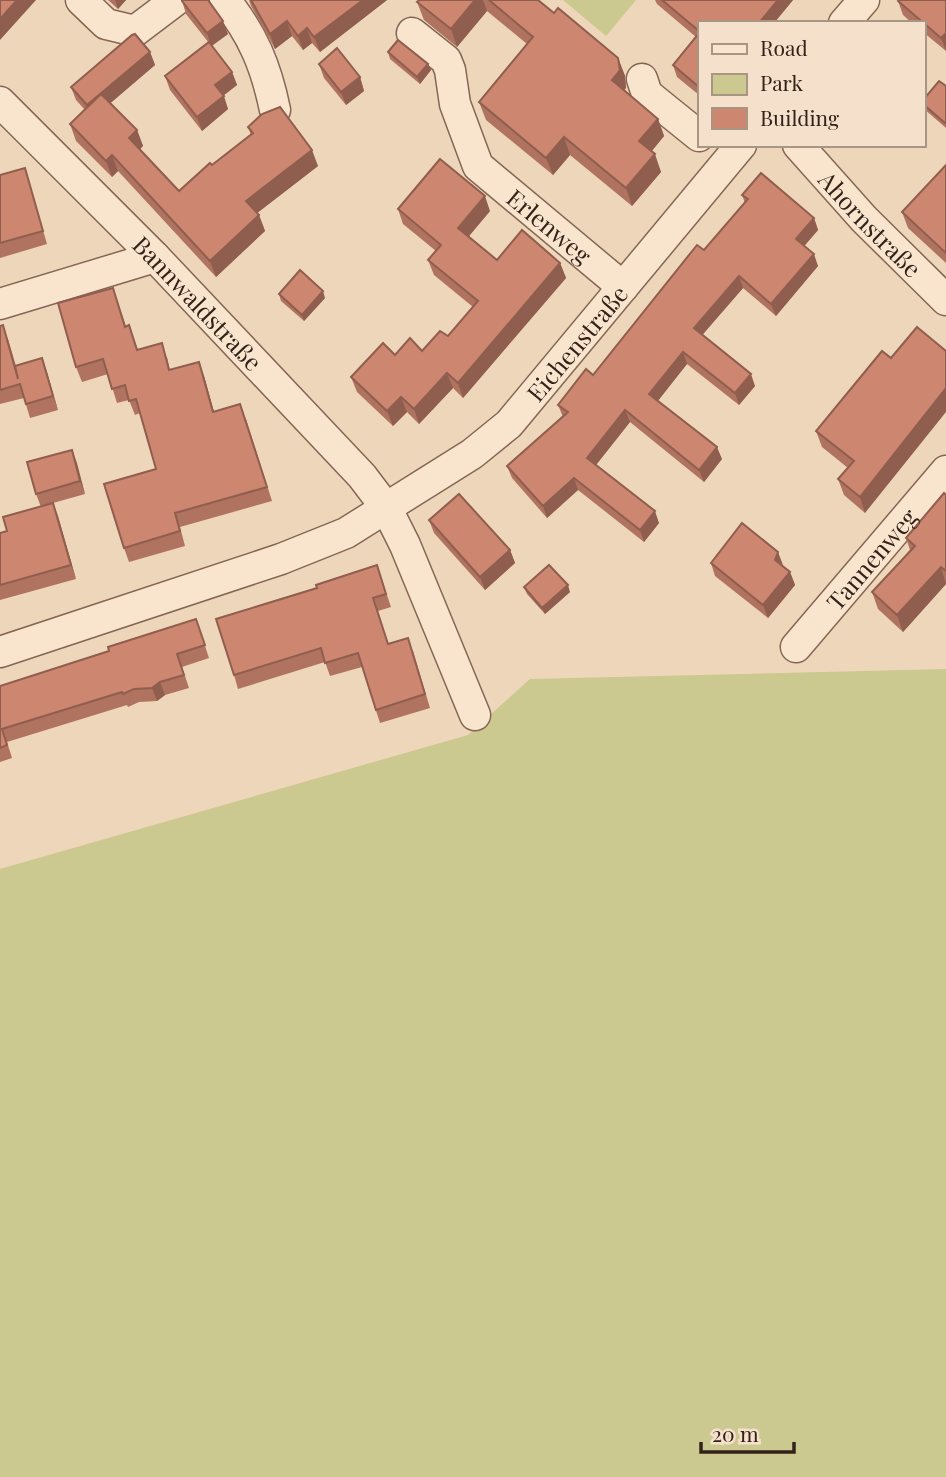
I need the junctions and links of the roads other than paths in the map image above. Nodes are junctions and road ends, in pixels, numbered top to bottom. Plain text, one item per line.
1 (81, 0) edge
2 (176, 0) edge
3 (225, 0) edge
4 (864, 0) edge
5 (846, 21) edge
6 (412, 33) dead end
7 (642, 79) dead end
8 (0, 102) edge
9 (275, 110) edge
10 (698, 135) edge
11 (800, 147) edge
12 (727, 150) edge
13 (155, 257) junction
14 (623, 286) junction
15 (946, 300) edge
16 (0, 304) edge
17 (946, 471) edge
18 (387, 509) junction
19 (796, 647) dead end
20 (0, 652) edge
21 (475, 715) dead end

1 - 2 street
3 - 9 street
4 - 5 street
6 - 14 street, Erlenweg
7 - 10 street
8 - 13 street, Bannwaldstraße
11 - 15 street, Ahornstraße
12 - 14 street, Eichenstraße
13 - 16 street
13 - 18 street, Bannwaldstraße
14 - 18 street, Eichenstraße
17 - 19 street, Tannenweg
18 - 20 street, Eichenstraße
18 - 21 street

